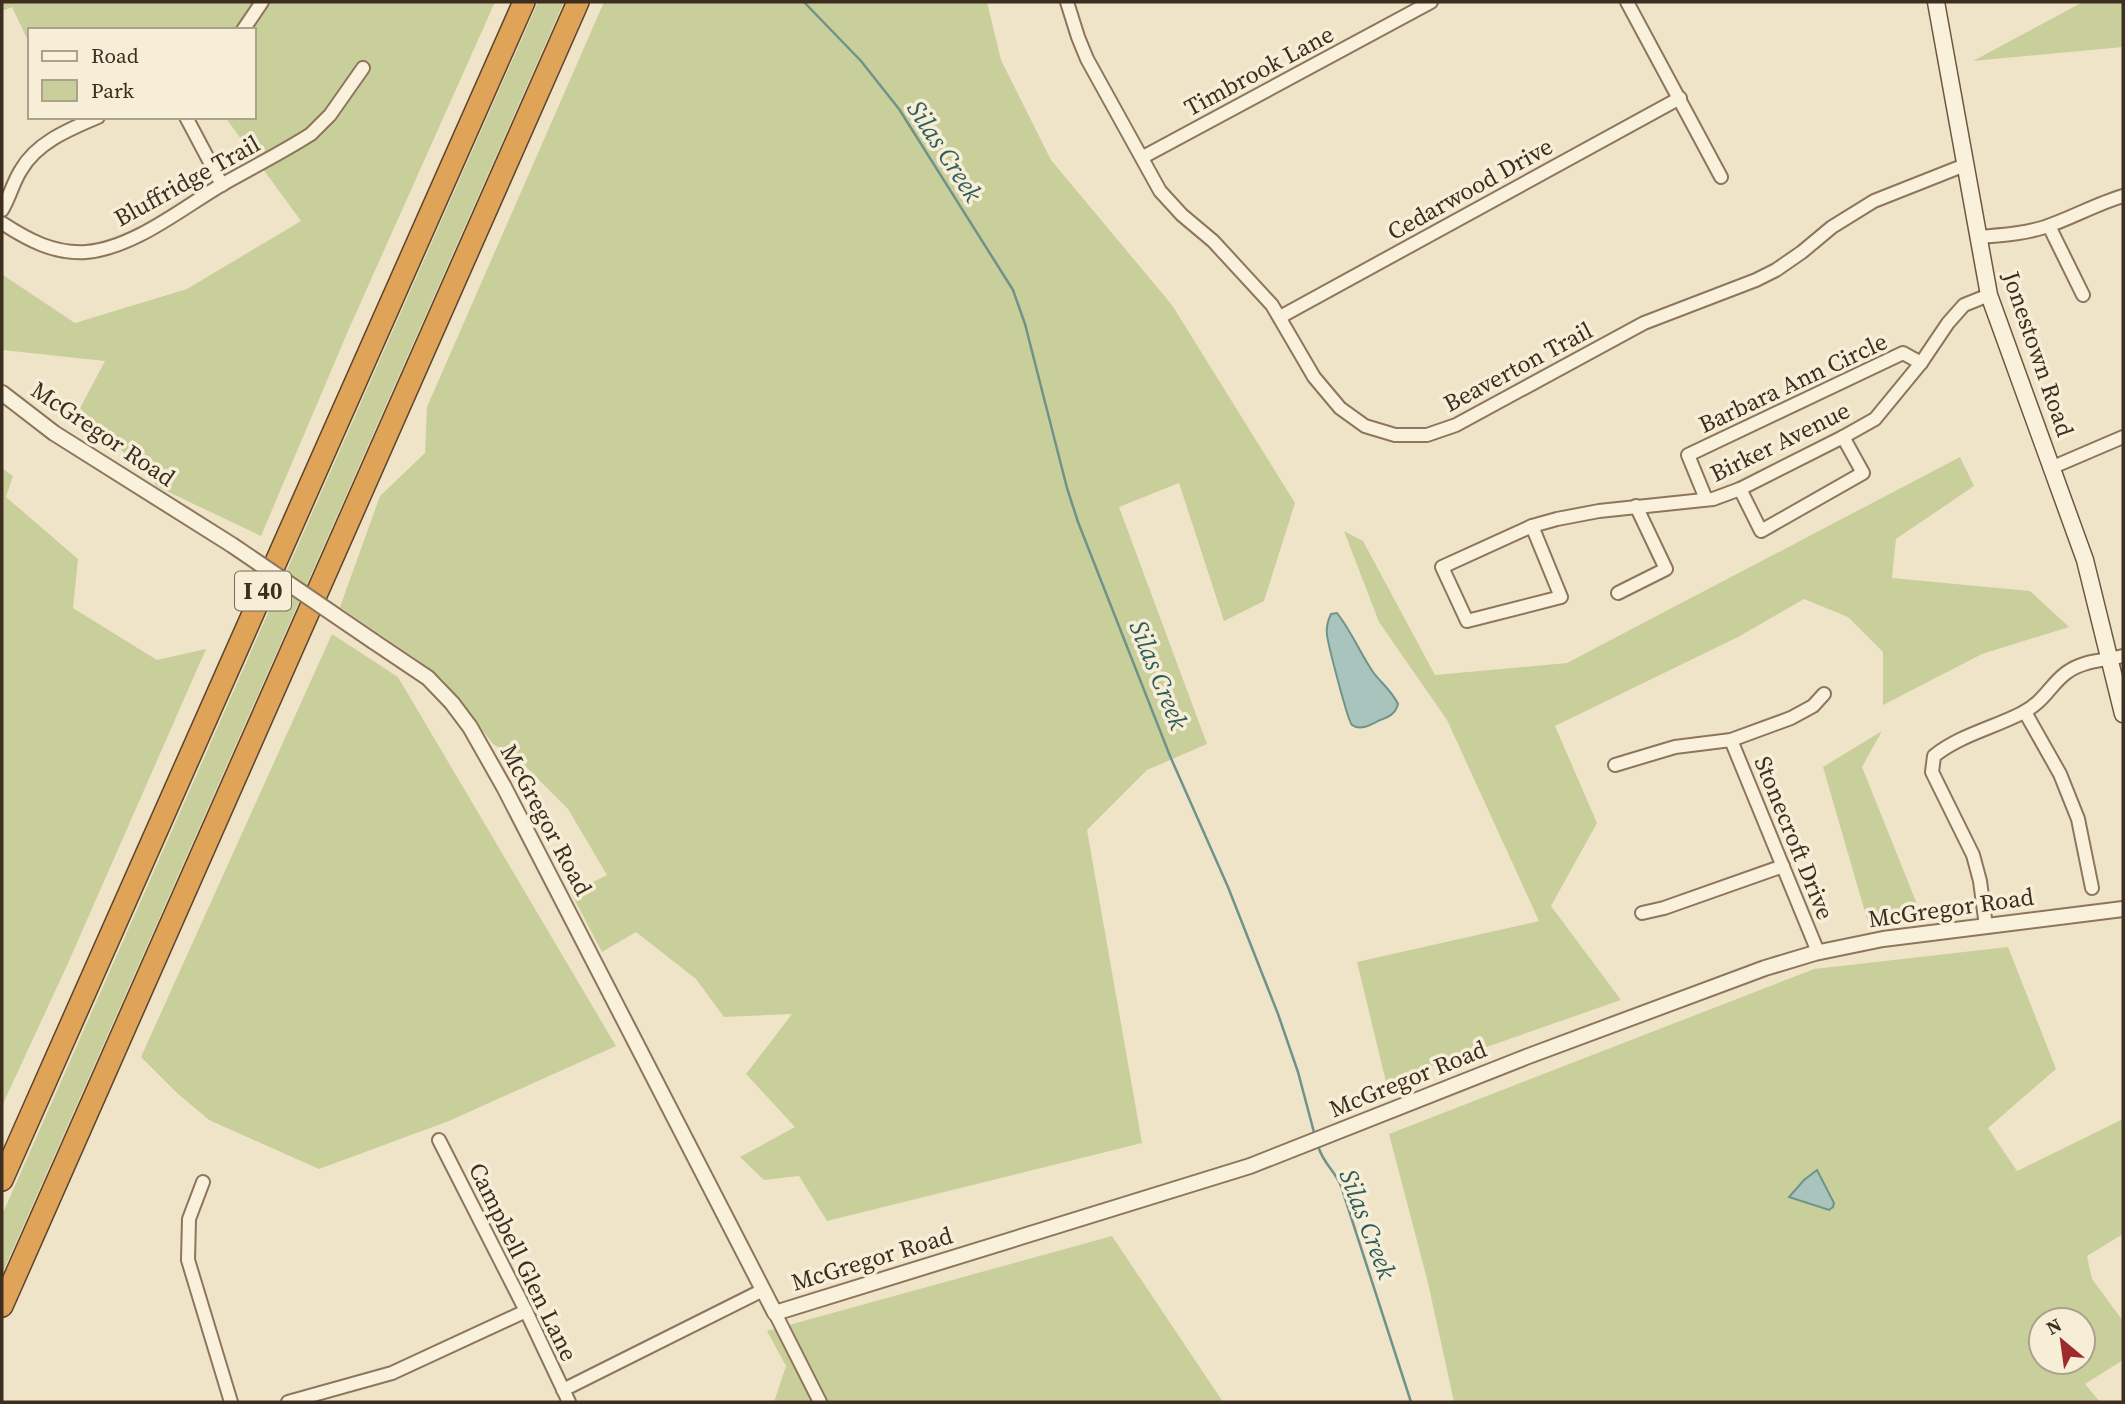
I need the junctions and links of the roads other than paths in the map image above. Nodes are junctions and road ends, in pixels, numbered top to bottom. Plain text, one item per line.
1 (262, 2) edge
2 (524, 2) edge
3 (578, 2) edge
4 (1067, 2) edge
5 (1431, 2) edge
6 (1627, 2) edge
7 (1936, 2) edge
8 (244, 28) edge
9 (363, 68) dead end
10 (1680, 98) junction
11 (94, 119) edge
12 (188, 119) edge
13 (1143, 157) junction
14 (1965, 165) junction
15 (1721, 177) dead end
16 (222, 185) junction
17 (2123, 196) edge
18 (2, 210) edge
19 (2, 223) edge
20 (2049, 226) junction
21 (1979, 237) junction
22 (1989, 295) junction
23 (2083, 295) dead end
24 (1280, 317) junction
25 (1921, 363) junction
26 (2, 393) edge
27 (2123, 436) edge
28 (1843, 438) junction
29 (2053, 467) junction
30 (1740, 489) junction
31 (1706, 499) junction
32 (1636, 506) junction
33 (1532, 526) junction
34 (1618, 593) dead end
35 (2117, 658) edge
36 (1824, 694) dead end
37 (2025, 712) junction
38 (2123, 714) edge
39 (1731, 740) junction
40 (1615, 765) dead end
41 (1783, 866) junction
42 (2092, 888) dead end
43 (2123, 909) edge
44 (1642, 913) dead end
45 (1986, 926) junction
46 (1818, 952) junction
47 (439, 1140) dead end
48 (2, 1180) edge
49 (203, 1182) dead end
50 (763, 1290) junction
51 (2, 1306) edge
52 (526, 1311) junction
53 (775, 1313) junction
54 (566, 1396) edge
55 (231, 1402) edge
56 (288, 1402) edge
57 (820, 1402) edge

1 - 8 street
2 - 48 highway, I 40
3 - 51 highway, I 40
4 - 13 street, Beaverton Trail
5 - 13 street, Timbrook Lane
6 - 10 street
7 - 14 main road, Jonestown Road
9 - 16 street, Bluffridge Trail
10 - 15 street
10 - 24 street, Cedarwood Drive
11 - 18 street
12 - 16 street
13 - 24 street, Beaverton Trail
14 - 21 main road, Jonestown Road
14 - 24 street, Beaverton Trail
16 - 19 street, Bluffridge Trail
17 - 20 street
20 - 21 street
20 - 23 street
21 - 22 main road, Jonestown Road
22 - 25 street, Birker Avenue
22 - 29 main road, Jonestown Road
25 - 28 street, Birker Avenue
25 - 31 street, Barbara Ann Circle
26 - 50 street, McGregor Road, bridge
27 - 29 street
28 - 30 street, Birker Avenue
28 - 30 street
29 - 35 main road, Jonestown Road
30 - 31 street, Birker Avenue
31 - 32 street, Birker Avenue
32 - 33 street, Birker Avenue
32 - 34 street
33 - 33 street, Birker Avenue
35 - 37 street
35 - 38 main road, Jonestown Road
36 - 39 street
37 - 42 street
37 - 45 street
39 - 40 street
39 - 41 street, Stonecroft Drive
41 - 44 street
41 - 46 street, Stonecroft Drive
43 - 45 street, McGregor Road
45 - 46 street, McGregor Road
46 - 53 street, McGregor Road
47 - 52 street, Campbell Glen Lane
49 - 55 street
50 - 53 street, McGregor Road
50 - 54 street
52 - 54 street, Campbell Glen Lane
52 - 56 street
53 - 57 street

